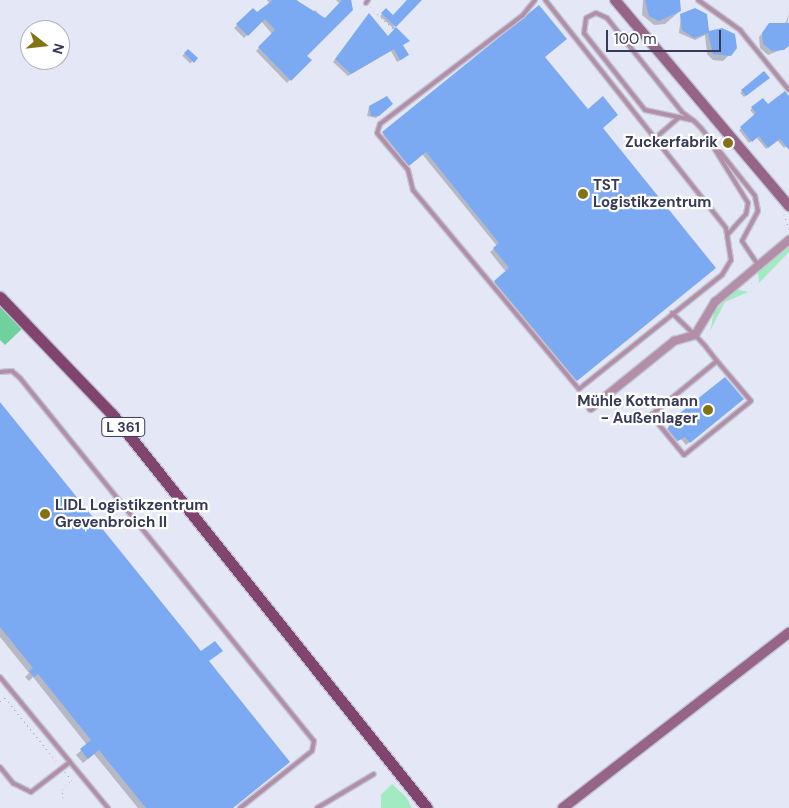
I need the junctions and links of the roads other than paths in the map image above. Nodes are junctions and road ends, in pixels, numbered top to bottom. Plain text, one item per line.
1 (535, 0) edge
2 (546, 0) edge
3 (615, 0) edge
4 (698, 0) edge
5 (789, 90) edge
6 (679, 117) junction
7 (692, 120) junction
8 (652, 140) junction
9 (713, 144) junction
10 (789, 206) edge
11 (728, 234) junction
12 (789, 240) edge
13 (758, 265) junction
14 (0, 297) edge
15 (672, 313) junction
16 (695, 335) junction
17 (717, 361) junction
18 (0, 372) edge
19 (592, 408) dead end
20 (789, 634) edge
21 (0, 676) edge
22 (70, 762) junction
23 (0, 767) edge
24 (374, 774) dead end
25 (108, 808) edge
26 (240, 808) edge
27 (318, 808) edge
28 (427, 808) edge
29 (563, 808) edge

1 - 15 lane
2 - 8 lane
3 - 10 street
4 - 5 lane
6 - 7 lane
6 - 7 lane
6 - 8 lane
7 - 9 lane
8 - 11 lane
9 - 11 lane
9 - 13 lane
11 - 15 lane
12 - 13 street
13 - 16 street
14 - 28 main road, L 361
15 - 16 lane
16 - 17 lane
16 - 19 street
17 - 17 lane
18 - 26 lane
20 - 29 street
21 - 22 lane
22 - 23 lane
22 - 25 lane
24 - 27 lane

